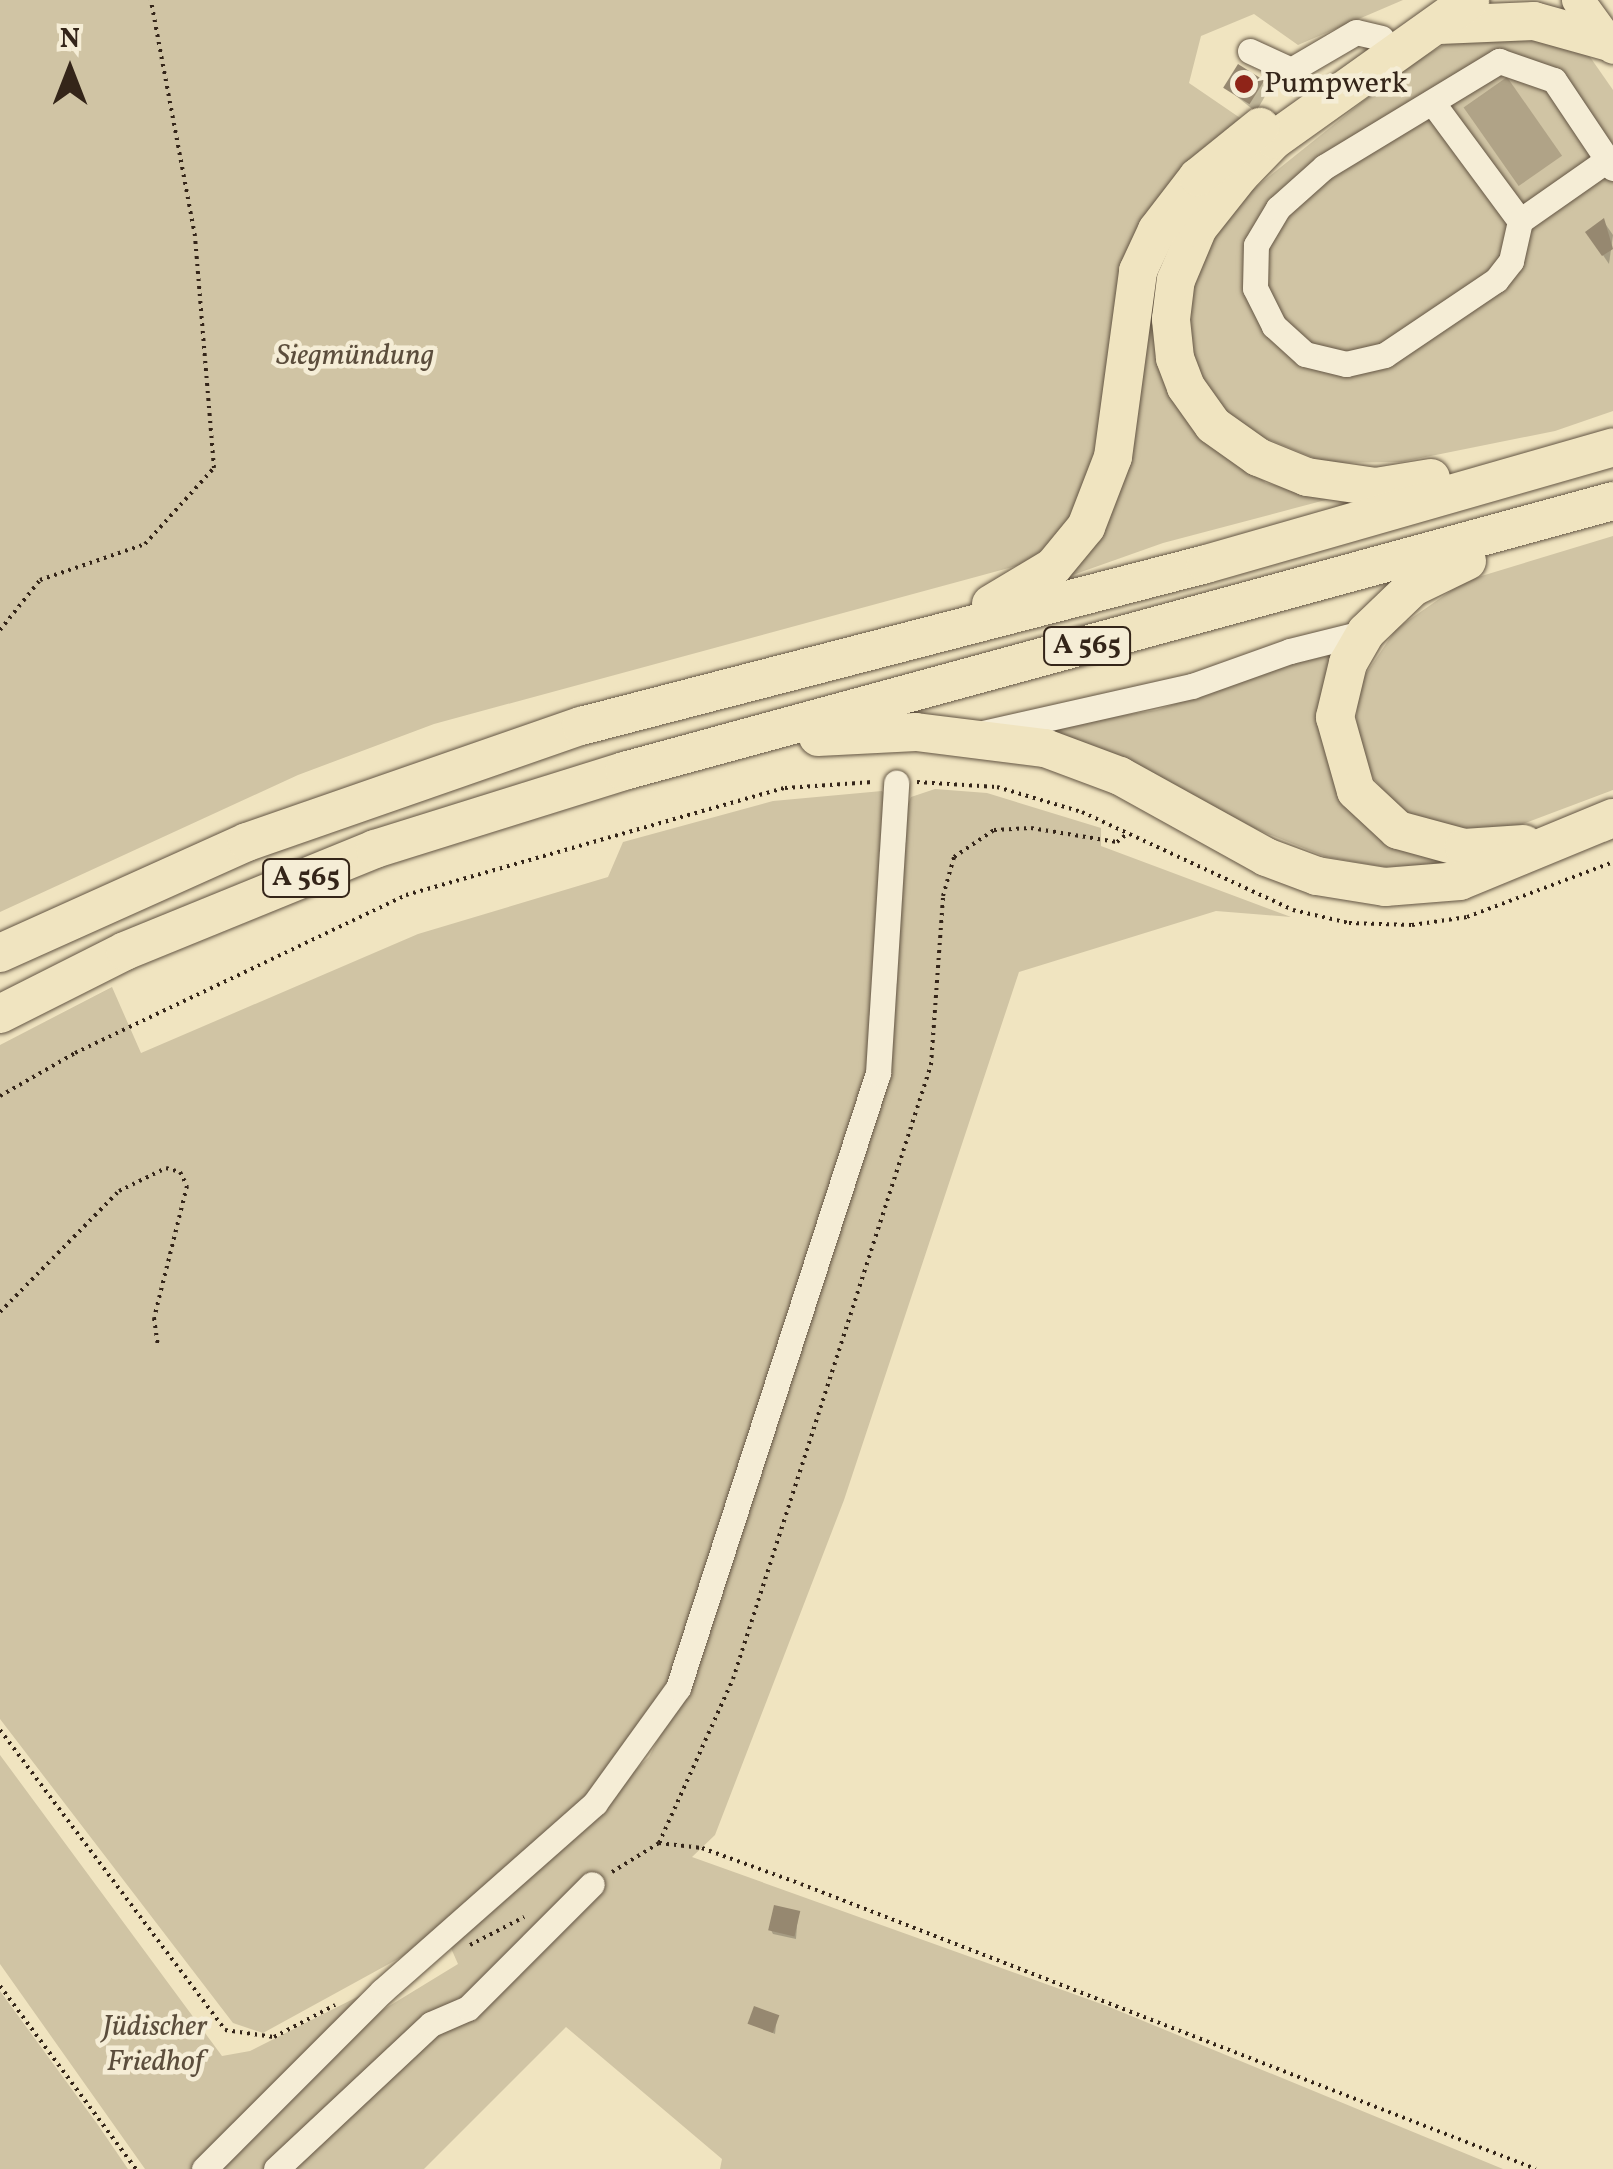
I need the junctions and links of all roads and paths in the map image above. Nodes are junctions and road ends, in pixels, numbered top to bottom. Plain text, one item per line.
1 (151, 0) edge
2 (1470, 0) edge
3 (1578, 0) edge
4 (1434, 13) edge
5 (1381, 38) junction
6 (1611, 45) edge
7 (1250, 51) dead end
8 (1432, 102) junction
9 (1610, 164) edge
10 (1520, 220) junction
11 (1607, 449) edge
12 (1613, 501) edge
13 (1551, 522) junction
14 (0, 630) edge
15 (1366, 632) junction
16 (882, 648) junction
17 (973, 735) junction
18 (624, 770) junction
19 (896, 783) joint
20 (1613, 818) edge
21 (1128, 832) dead end
22 (1547, 843) junction
23 (0, 953) edge
24 (0, 1014) edge
25 (0, 1096) edge
26 (0, 1312) edge
27 (158, 1346) dead end
28 (0, 1730) edge
29 (659, 1844) junction
30 (592, 1884) joint
31 (527, 1915) dead end
32 (461, 1950) dead end
33 (0, 1986) edge
34 (345, 1999) dead end
35 (136, 2169) edge
36 (204, 2169) edge
37 (276, 2169) edge
38 (1536, 2169) edge

1 - 14 path
2 - 4 highway
3 - 6 main road
4 - 5 highway
4 - 6 highway
4 - 11 highway
5 - 7 lane
5 - 16 highway
8 - 9 lane
8 - 10 lane
8 - 10 lane
9 - 10 lane
11 - 16 highway, A 565
12 - 13 highway, A 565
13 - 15 highway
13 - 18 highway, A 565
15 - 17 lane
15 - 22 highway
16 - 23 highway, A 565
17 - 18 highway
17 - 22 highway
18 - 24 highway, A 565
19 - 25 path
19 - 36 lane
20 - 22 highway
21 - 29 path
26 - 27 path
28 - 34 path
29 - 30 path
29 - 38 path
30 - 37 lane
31 - 32 path
33 - 35 path

